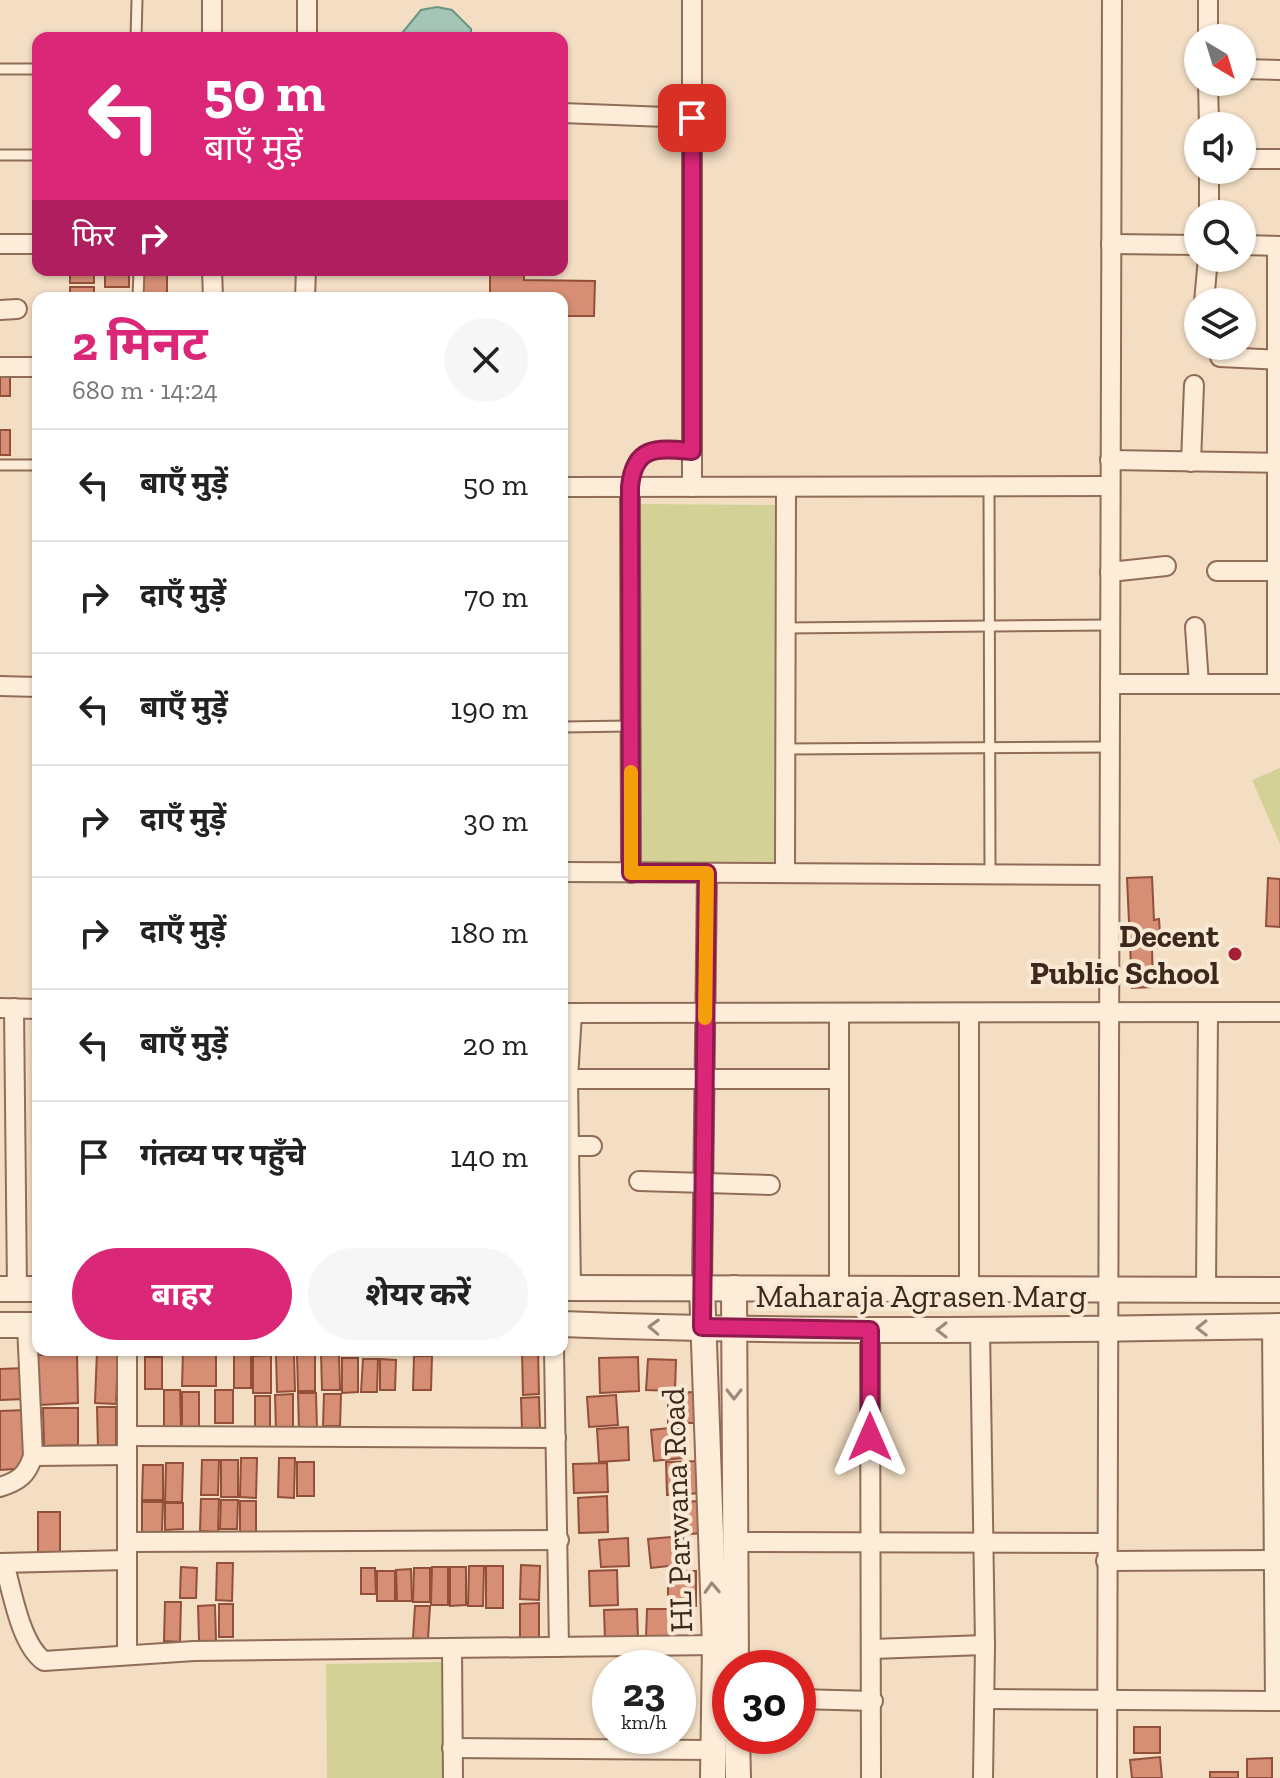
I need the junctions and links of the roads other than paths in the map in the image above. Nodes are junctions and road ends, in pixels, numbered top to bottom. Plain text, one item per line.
1 (137, 0) edge
2 (212, 0) edge
3 (307, 0) edge
4 (692, 0) edge
5 (1112, 0) edge
6 (1208, 0) edge
7 (1208, 24) edge
8 (136, 32) edge
9 (212, 32) edge
10 (307, 32) edge
11 (0, 69) edge
12 (32, 69) edge
13 (1256, 69) edge
14 (1280, 70) edge
15 (568, 113) edge
16 (692, 118) junction
17 (0, 155) edge
18 (32, 155) edge
19 (1256, 159) edge
20 (1280, 159) edge
21 (0, 244) edge
22 (32, 244) edge
23 (1111, 244) junction
24 (1184, 245) edge
25 (1256, 245) edge
26 (1278, 246) edge
27 (1256, 359) edge
28 (1278, 360) edge
29 (0, 367) edge
30 (32, 367) edge
31 (1194, 385) dead end
32 (692, 451) junction
33 (1110, 460) junction
34 (1191, 462) junction
35 (1278, 463) edge
36 (0, 465) edge
37 (32, 465) edge
38 (989, 486) junction
39 (1110, 486) junction
40 (568, 487) edge
41 (630, 487) junction
42 (692, 487) junction
43 (786, 487) junction
44 (1166, 566) dead end
45 (1217, 571) dead end
46 (1278, 571) edge
47 (1110, 572) junction
48 (1110, 625) junction
49 (989, 626) junction
50 (1195, 627) dead end
51 (786, 628) junction
52 (1110, 684) junction
53 (1199, 684) junction
54 (1278, 684) edge
55 (0, 686) edge
56 (32, 687) edge
57 (630, 726) junction
58 (568, 727) edge
59 (1110, 747) junction
60 (990, 748) junction
61 (785, 749) junction
62 (568, 872) edge
63 (631, 873) junction
64 (707, 873) junction
65 (785, 873) junction
66 (990, 874) junction
67 (1109, 875) junction
68 (7, 1008) edge
69 (32, 1009) edge
70 (1280, 1012) edge
71 (568, 1013) edge
72 (705, 1013) junction
73 (839, 1013) junction
74 (969, 1013) junction
75 (1109, 1013) junction
76 (1208, 1013) junction
77 (568, 1079) edge
78 (704, 1079) junction
79 (838, 1079) junction
80 (568, 1146) edge
81 (592, 1146) dead end
82 (568, 1167) edge
83 (639, 1181) dead end
84 (703, 1183) junction
85 (770, 1185) dead end
86 (573, 1218) edge
87 (568, 1276) edge
88 (568, 1288) edge
89 (702, 1288) junction
90 (734, 1288) junction
91 (18, 1289) edge
92 (839, 1289) junction
93 (969, 1289) junction
94 (1108, 1289) junction
95 (1206, 1289) junction
96 (1280, 1290) edge
97 (568, 1324) edge
98 (0, 1325) edge
99 (32, 1325) edge
100 (1276, 1326) edge
101 (702, 1327) junction
102 (734, 1328) junction
103 (1107, 1328) junction
104 (870, 1330) junction
105 (980, 1330) junction
106 (33, 1356) edge
107 (127, 1356) edge
108 (554, 1356) edge
109 (556, 1438) junction
110 (127, 1445) junction
111 (33, 1456) junction
112 (0, 1487) edge
113 (559, 1540) junction
114 (735, 1542) junction
115 (871, 1543) junction
116 (982, 1544) junction
117 (127, 1551) junction
118 (1107, 1552) junction
119 (1275, 1560) junction
120 (2, 1563) edge
121 (715, 1645) junction
122 (985, 1645) junction
123 (559, 1647) junction
124 (452, 1648) junction
125 (872, 1649) junction
126 (715, 1650) edge
127 (736, 1650) edge
128 (127, 1655) junction
129 (816, 1699) edge
130 (985, 1699) junction
131 (1107, 1699) junction
132 (873, 1701) junction
133 (1278, 1701) edge
134 (452, 1748) junction
135 (712, 1750) edge
136 (712, 1754) edge
137 (737, 1754) edge
138 (453, 1778) edge
139 (713, 1778) edge
140 (738, 1778) edge
141 (871, 1778) edge
142 (983, 1778) edge
143 (1107, 1778) edge

1 - 8 lane
2 - 9 street
3 - 10 street
4 - 16 street
5 - 23 street
6 - 7 street
11 - 12 lane
13 - 14 street
15 - 16 street
16 - 32 street
17 - 18 lane
19 - 20 street
21 - 22 street
23 - 24 street
23 - 33 street
25 - 26 street
26 - 28 street
27 - 28 street
28 - 35 street
29 - 30 street
31 - 34 street
32 - 41 lane
32 - 42 street
33 - 34 street
33 - 39 street
34 - 35 street
35 - 46 street
36 - 37 lane
38 - 39 street
38 - 43 street
38 - 49 lane
39 - 47 street
40 - 41 street
41 - 42 street
41 - 57 street
42 - 43 street
43 - 51 street
44 - 47 street
45 - 46 street
46 - 54 street
47 - 48 street
48 - 49 lane
48 - 52 street
49 - 51 lane
49 - 60 lane
50 - 53 street
51 - 61 street
52 - 53 street
52 - 59 street
53 - 54 street
55 - 56 street
57 - 58 lane
57 - 63 street
59 - 60 lane
59 - 67 street
60 - 61 lane
60 - 66 lane
61 - 65 street
62 - 63 street
63 - 64 street
64 - 65 street
64 - 72 street
65 - 66 street
66 - 67 street
67 - 75 street
68 - 69 street
68 - 91 street
70 - 76 street
71 - 72 street
72 - 73 street
72 - 78 street
73 - 74 street
73 - 79 street
74 - 75 street
74 - 93 street
75 - 76 street
75 - 94 street
76 - 95 street
77 - 78 street
78 - 79 street
78 - 84 street
79 - 92 street
80 - 81 street
82 - 86 street
83 - 84 street
84 - 85 street
84 - 89 street
86 - 87 street
88 - 89 street, Maharaja Agrasen Marg
89 - 90 street, Maharaja Agrasen Marg
89 - 101 street, HL Parwana Road
90 - 92 street, Maharaja Agrasen Marg
90 - 102 street, HL Parwana Road
92 - 93 street, Maharaja Agrasen Marg
93 - 94 street, Maharaja Agrasen Marg
94 - 95 street, Maharaja Agrasen Marg
94 - 103 street
95 - 96 street, Maharaja Agrasen Marg
101 -> 97 street, Maharaja Agrasen Marg
98 - 99 street
100 -> 103 street, Maharaja Agrasen Marg
100 - 119 street
101 - 102 street, Maharaja Agrasen Marg
121 -> 101 street, HL Parwana Road
102 - 104 street, Maharaja Agrasen Marg
102 -> 114 street, HL Parwana Road
103 - 105 street, Maharaja Agrasen Marg
103 - 118 street
105 -> 104 street, Maharaja Agrasen Marg
104 - 115 street
105 - 116 street
106 - 111 street
107 - 110 street
108 - 109 street
109 - 110 street
109 - 113 street
110 - 111 street
110 - 117 street
111 - 112 street
113 - 117 street
113 - 123 street
114 - 115 street
114 - 127 street, HL Parwana Road
115 - 116 street
115 - 125 street
116 - 118 street
116 - 122 street
117 - 120 street
117 - 128 street
118 - 119 street
118 - 131 street
119 - 133 street
120 - 128 street
121 - 123 street
121 - 126 street, HL Parwana Road
122 - 125 street
122 - 130 street
123 - 124 street
124 - 128 street
124 - 134 street
125 - 132 street
129 - 132 street
130 - 131 street
130 - 142 street
131 - 133 street
131 - 143 street
132 - 141 street
134 - 135 street
134 - 138 street
136 - 139 street, HL Parwana Road
137 - 140 street

